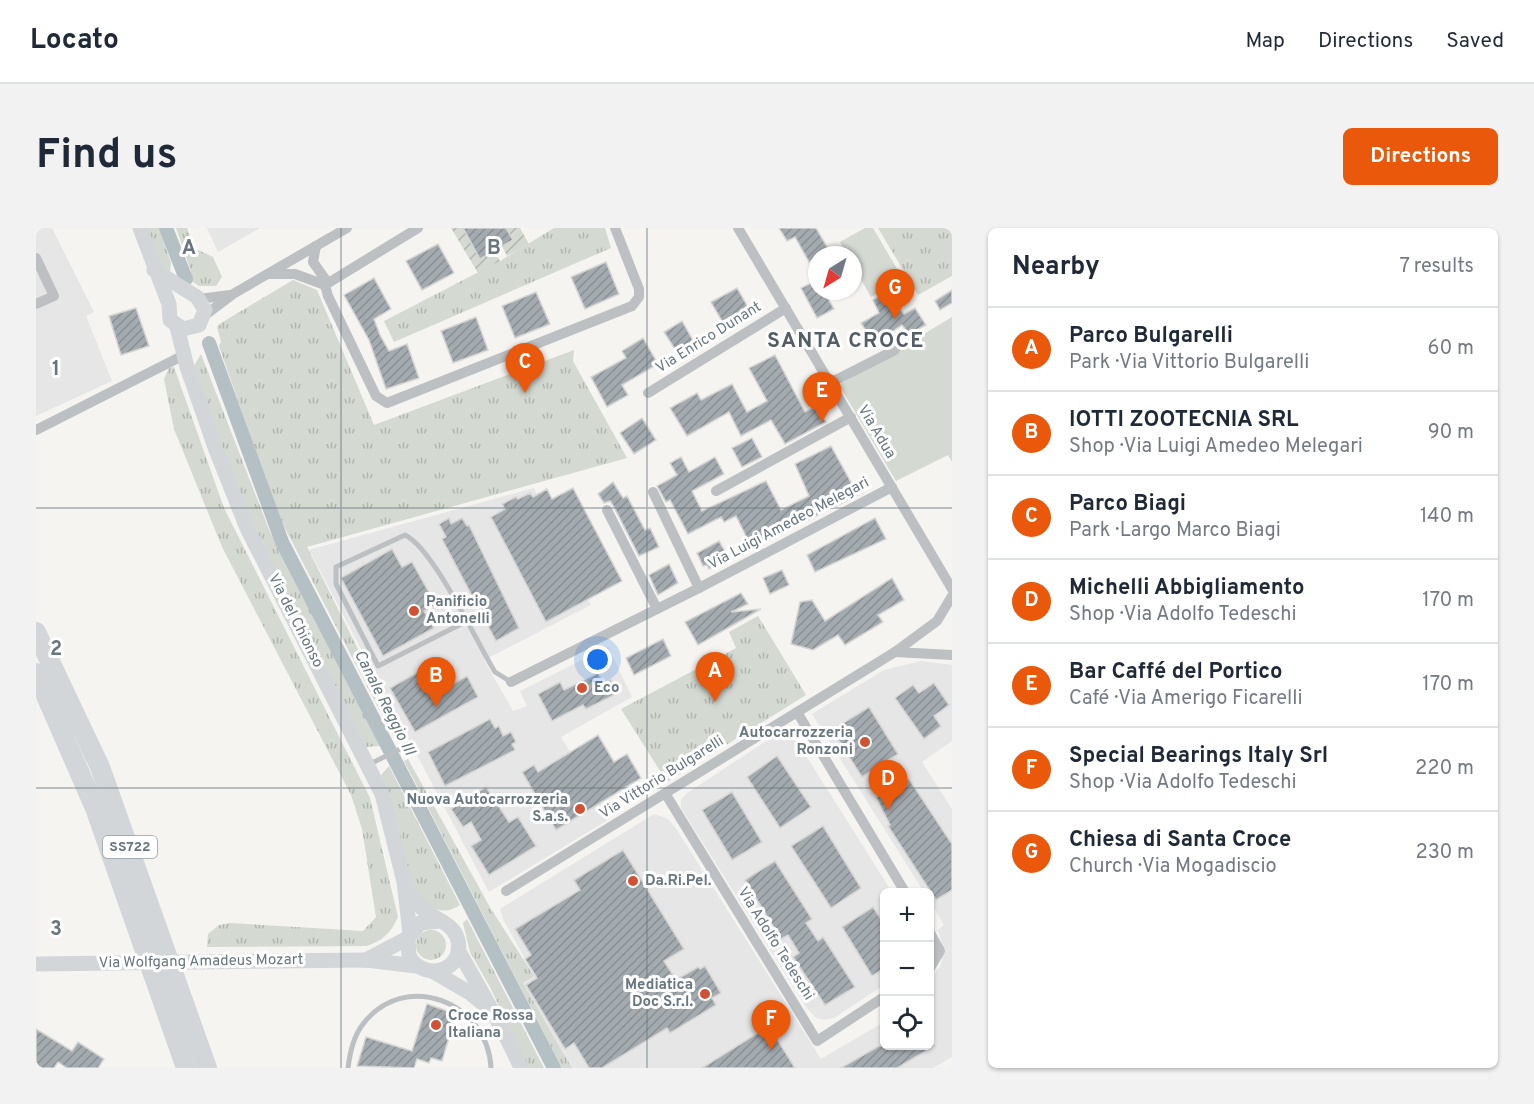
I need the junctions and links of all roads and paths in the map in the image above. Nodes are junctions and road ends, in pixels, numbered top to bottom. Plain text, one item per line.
1 (140, 228) edge
2 (347, 228) edge
3 (418, 228) edge
4 (615, 228) edge
5 (738, 228) edge
6 (316, 246) junction
7 (36, 258) edge
8 (154, 270) junction
9 (267, 274) junction
10 (325, 285) junction
11 (233, 294) junction
12 (194, 296) junction
13 (36, 304) edge
14 (169, 304) junction
15 (786, 308) junction
16 (199, 322) junction
17 (177, 327) junction
18 (896, 350) dead end
19 (185, 357) junction
20 (830, 383) junction
21 (648, 393) dead end
22 (851, 417) junction
23 (36, 430) edge
24 (892, 487) junction
25 (716, 491) dead end
26 (653, 492) dead end
27 (607, 510) dead end
28 (699, 588) junction
29 (952, 589) edge
30 (952, 596) edge
31 (657, 609) junction
32 (952, 620) edge
33 (938, 621) junction
34 (465, 622) junction
35 (36, 632) edge
36 (895, 652) junction
37 (952, 655) edge
38 (36, 674) edge
39 (511, 682) joint
40 (797, 712) junction
41 (400, 749) dead end
42 (376, 761) junction
43 (665, 794) junction
44 (404, 882) junction
45 (903, 888) edge
46 (506, 891) dead end
47 (440, 921) junction
48 (409, 935) junction
49 (934, 940) edge
50 (458, 950) junction
51 (366, 960) junction
52 (934, 961) edge
53 (36, 963) edge
54 (416, 966) junction
55 (434, 972) junction
56 (880, 1000) edge
57 (492, 1011) junction
58 (186, 1068) edge
59 (207, 1068) edge
60 (348, 1068) edge
61 (491, 1068) edge
62 (520, 1068) edge

1 - 8 main road, Via del Chionso
2 - 6 street
3 - 10 street
4 - 10 street
5 - 15 street, Via Adua
6 - 9 street
6 - 10 street
7 - 13 street
8 - 12 main road
8 - 14 main road, Via del Chionso
9 - 10 street
9 - 11 street
11 - 12 street
11 - 16 street
12 - 14 main road
12 - 16 main road
14 - 17 main road, Via del Chionso
15 - 20 street, Via Adua
15 - 21 street, Via Enrico Dunant
16 - 17 main road
16 - 19 main road
17 - 19 main road, Via del Chionso
18 - 20 street
19 - 23 street
19 - 42 main road, Via del Chionso
20 - 22 street, Via Adua
22 - 24 street, Via Adua
22 - 25 street
24 - 28 street, Via Luigi Amedeo Melegari
24 - 29 street, Via Adua
26 - 28 street, Via Luigi Amedeo Melegari
27 - 31 street
28 - 31 street, Via Luigi Amedeo Melegari
30 - 33 street, Via Vittorio Bulgarelli
31 - 39 street, Via Luigi Amedeo Melegari
32 - 33 street
33 - 36 street, Via Vittorio Bulgarelli
34 - 34 lane
34 - 39 lane
35 - 59 highway, SS722
36 - 37 street
36 - 40 street, Via Vittorio Bulgarelli
38 - 58 highway, SS722
40 - 43 street, Via Vittorio Bulgarelli
40 - 45 street
41 - 42 lane
42 - 44 main road, Via del Chionso
43 - 46 street, Via Vittorio Bulgarelli
43 - 56 street, Via Adolfo Tedeschi
44 - 47 main road, Via del Chionso
44 - 48 main road, Via del Chionso
47 - 48 main road
47 - 50 main road, Via del Chionso
48 - 51 main road, Via Wolfgang Amadeus Mozart
48 - 54 main road, Via del Chionso
49 - 52 street
50 - 55 main road
50 - 57 main road, Via del Chionso
51 - 53 main road, Via Wolfgang Amadeus Mozart
51 - 54 main road, Via Wolfgang Amadeus Mozart
54 - 55 main road, Via del Chionso
55 - 57 main road, Via del Chionso
57 - 62 main road, Via del Chionso
60 - 61 lane

